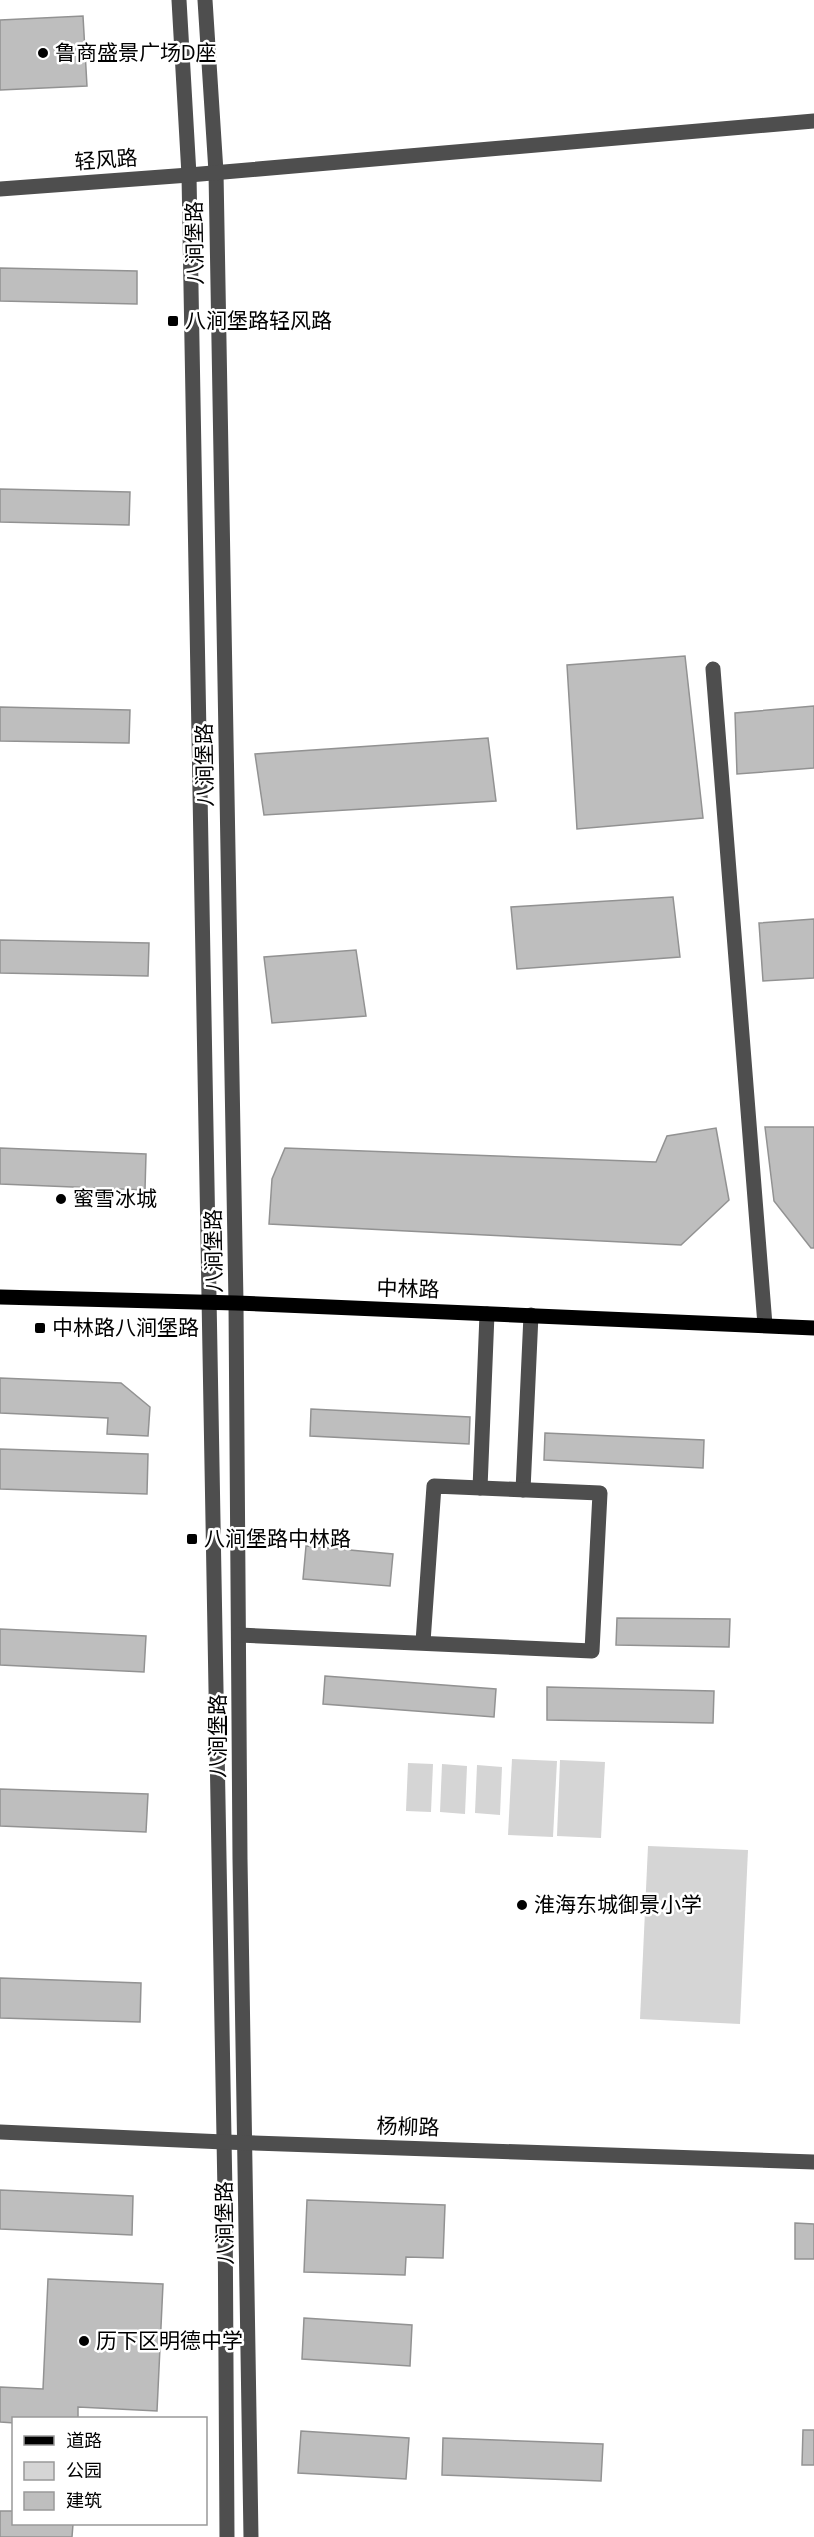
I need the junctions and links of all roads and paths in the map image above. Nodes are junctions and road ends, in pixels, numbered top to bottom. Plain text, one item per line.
1 (179, 0) edge
2 (205, 0) edge
3 (814, 121) edge
4 (216, 172) junction
5 (189, 176) junction
6 (0, 189) edge
7 (713, 669) dead end
8 (0, 1297) edge
9 (210, 1302) junction
10 (236, 1303) junction
11 (488, 1314) junction
12 (531, 1316) junction
13 (765, 1325) junction
14 (814, 1328) edge
15 (480, 1488) junction
16 (523, 1490) junction
17 (238, 1635) junction
18 (423, 1642) junction
19 (0, 2132) edge
20 (224, 2142) junction
21 (244, 2142) junction
22 (814, 2162) edge
23 (227, 2537) edge
24 (251, 2537) edge

1 - 5 street, 八涧堡路
2 - 4 street, 八涧堡路
3 - 4 street, 轻风路
4 - 5 street, 轻风路
4 - 10 street, 八涧堡路
5 - 6 street, 轻风路
5 - 9 street, 八涧堡路
7 - 13 street
8 - 9 main road, 中林路
9 - 10 main road, 中林路
9 - 20 street, 八涧堡路
10 - 11 main road, 中林路
10 - 17 street, 八涧堡路
11 - 12 main road, 中林路
11 - 15 street
12 - 13 main road, 中林路
12 - 16 street
13 - 14 main road, 中林路
15 - 16 street
15 - 18 street
16 - 18 street
17 - 18 street
17 - 21 street, 八涧堡路
19 - 20 street, 杨柳路
20 - 21 street, 杨柳路
20 - 23 street, 八涧堡路
21 - 22 street, 杨柳路
21 - 24 street, 八涧堡路

